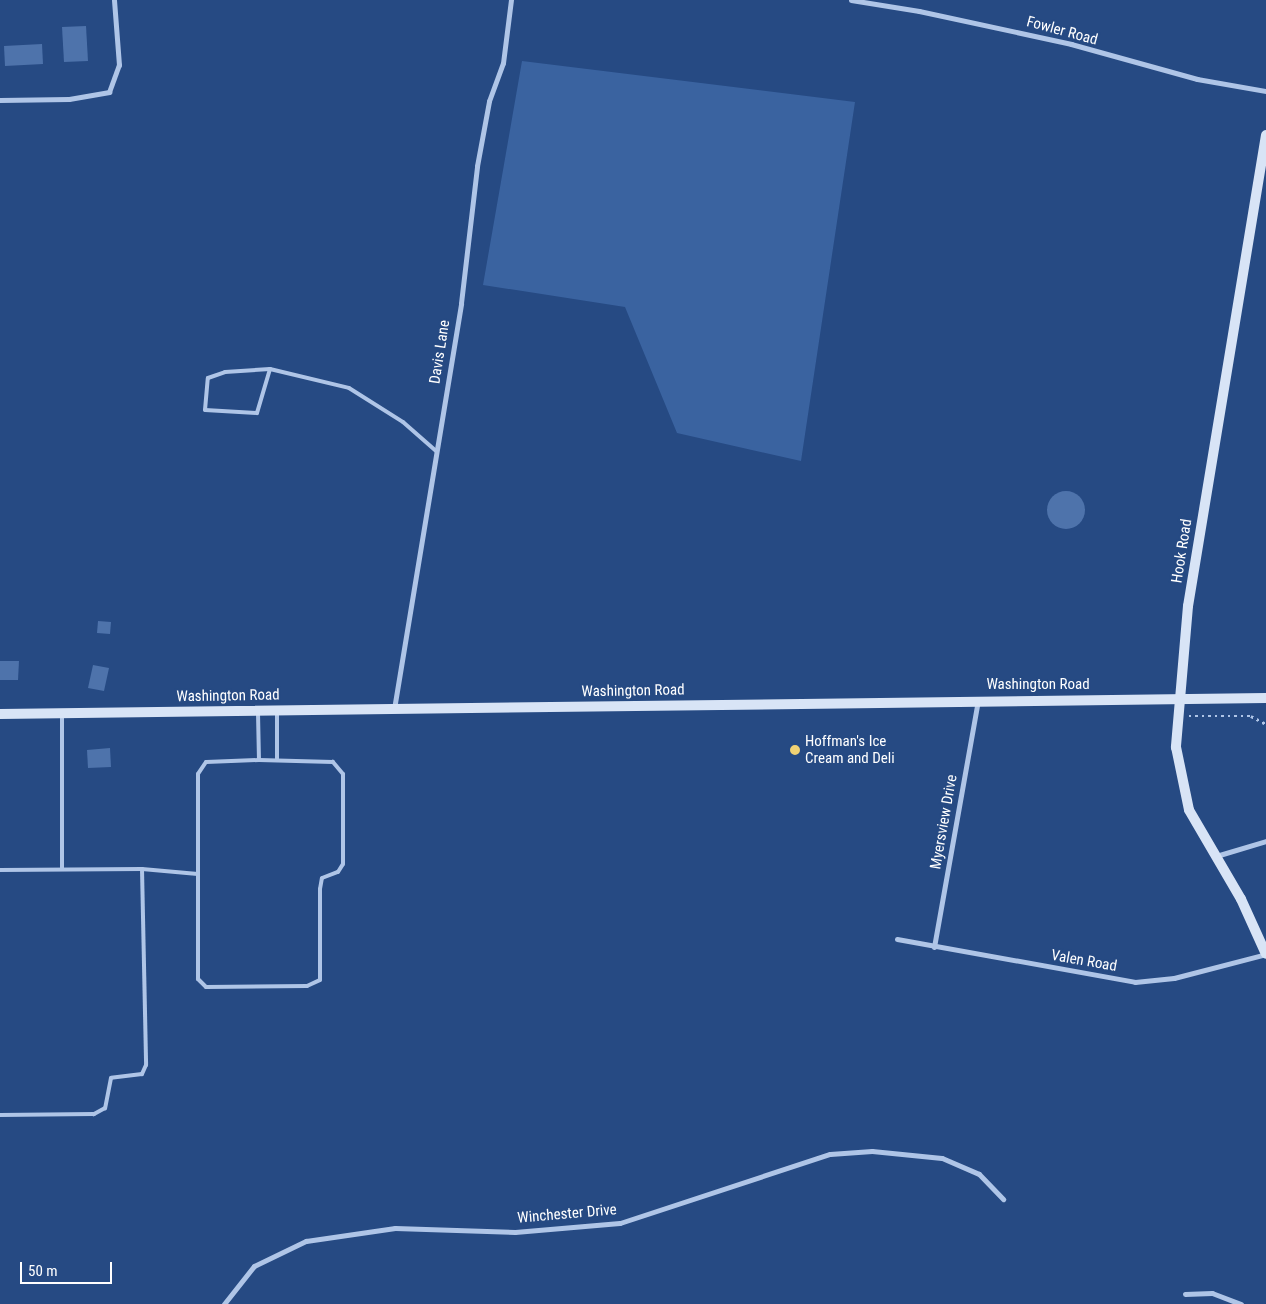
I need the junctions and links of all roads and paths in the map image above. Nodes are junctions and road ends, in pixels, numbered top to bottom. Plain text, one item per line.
1 (114, 0) edge
2 (510, 0) edge
3 (851, 0) edge
4 (1266, 91) edge
5 (0, 100) edge
6 (1266, 135) edge
7 (1263, 169) edge
8 (270, 369) junction
9 (436, 451) junction
10 (1266, 698) edge
11 (1178, 699) junction
12 (978, 700) junction
13 (394, 709) junction
14 (277, 710) junction
15 (258, 711) junction
16 (62, 713) junction
17 (0, 714) edge
18 (1177, 716) junction
19 (1266, 724) edge
20 (259, 760) junction
21 (277, 760) junction
22 (1266, 841) edge
23 (1216, 856) junction
24 (62, 869) junction
25 (142, 869) junction
26 (0, 870) edge
27 (198, 874) junction
28 (897, 939) dead end
29 (934, 947) junction
30 (1266, 954) edge
31 (0, 1115) edge
32 (1003, 1199) dead end
33 (1185, 1294) dead end
34 (224, 1304) edge
35 (1241, 1304) edge

1 - 5 street
2 - 9 street, Davis Lane
3 - 4 street, Fowler Road
6 - 7 main road, Hook Road
7 - 11 main road, Hook Road
8 - 8 lane
8 - 9 lane
9 - 13 street, Davis Lane
10 - 11 main road, Washington Road
11 - 12 main road, Washington Road
11 - 18 main road, Hook Road
12 - 13 main road, Washington Road
12 - 29 street, Myersview Drive
13 - 14 main road, Washington Road
14 - 15 main road, Washington Road
14 - 21 lane
15 - 16 main road, Washington Road
15 - 20 lane
16 - 17 main road, Washington Road
16 - 24 lane
18 - 19 path
18 - 23 main road, Hook Road
20 - 21 lane
20 - 27 lane
21 - 27 lane
22 - 23 street
23 - 30 main road, Hook Road
24 - 25 lane
24 - 26 lane
25 - 27 lane
25 - 31 lane
28 - 29 street, Valen Road
29 - 30 street, Valen Road
32 - 34 street, Winchester Drive
33 - 35 street

